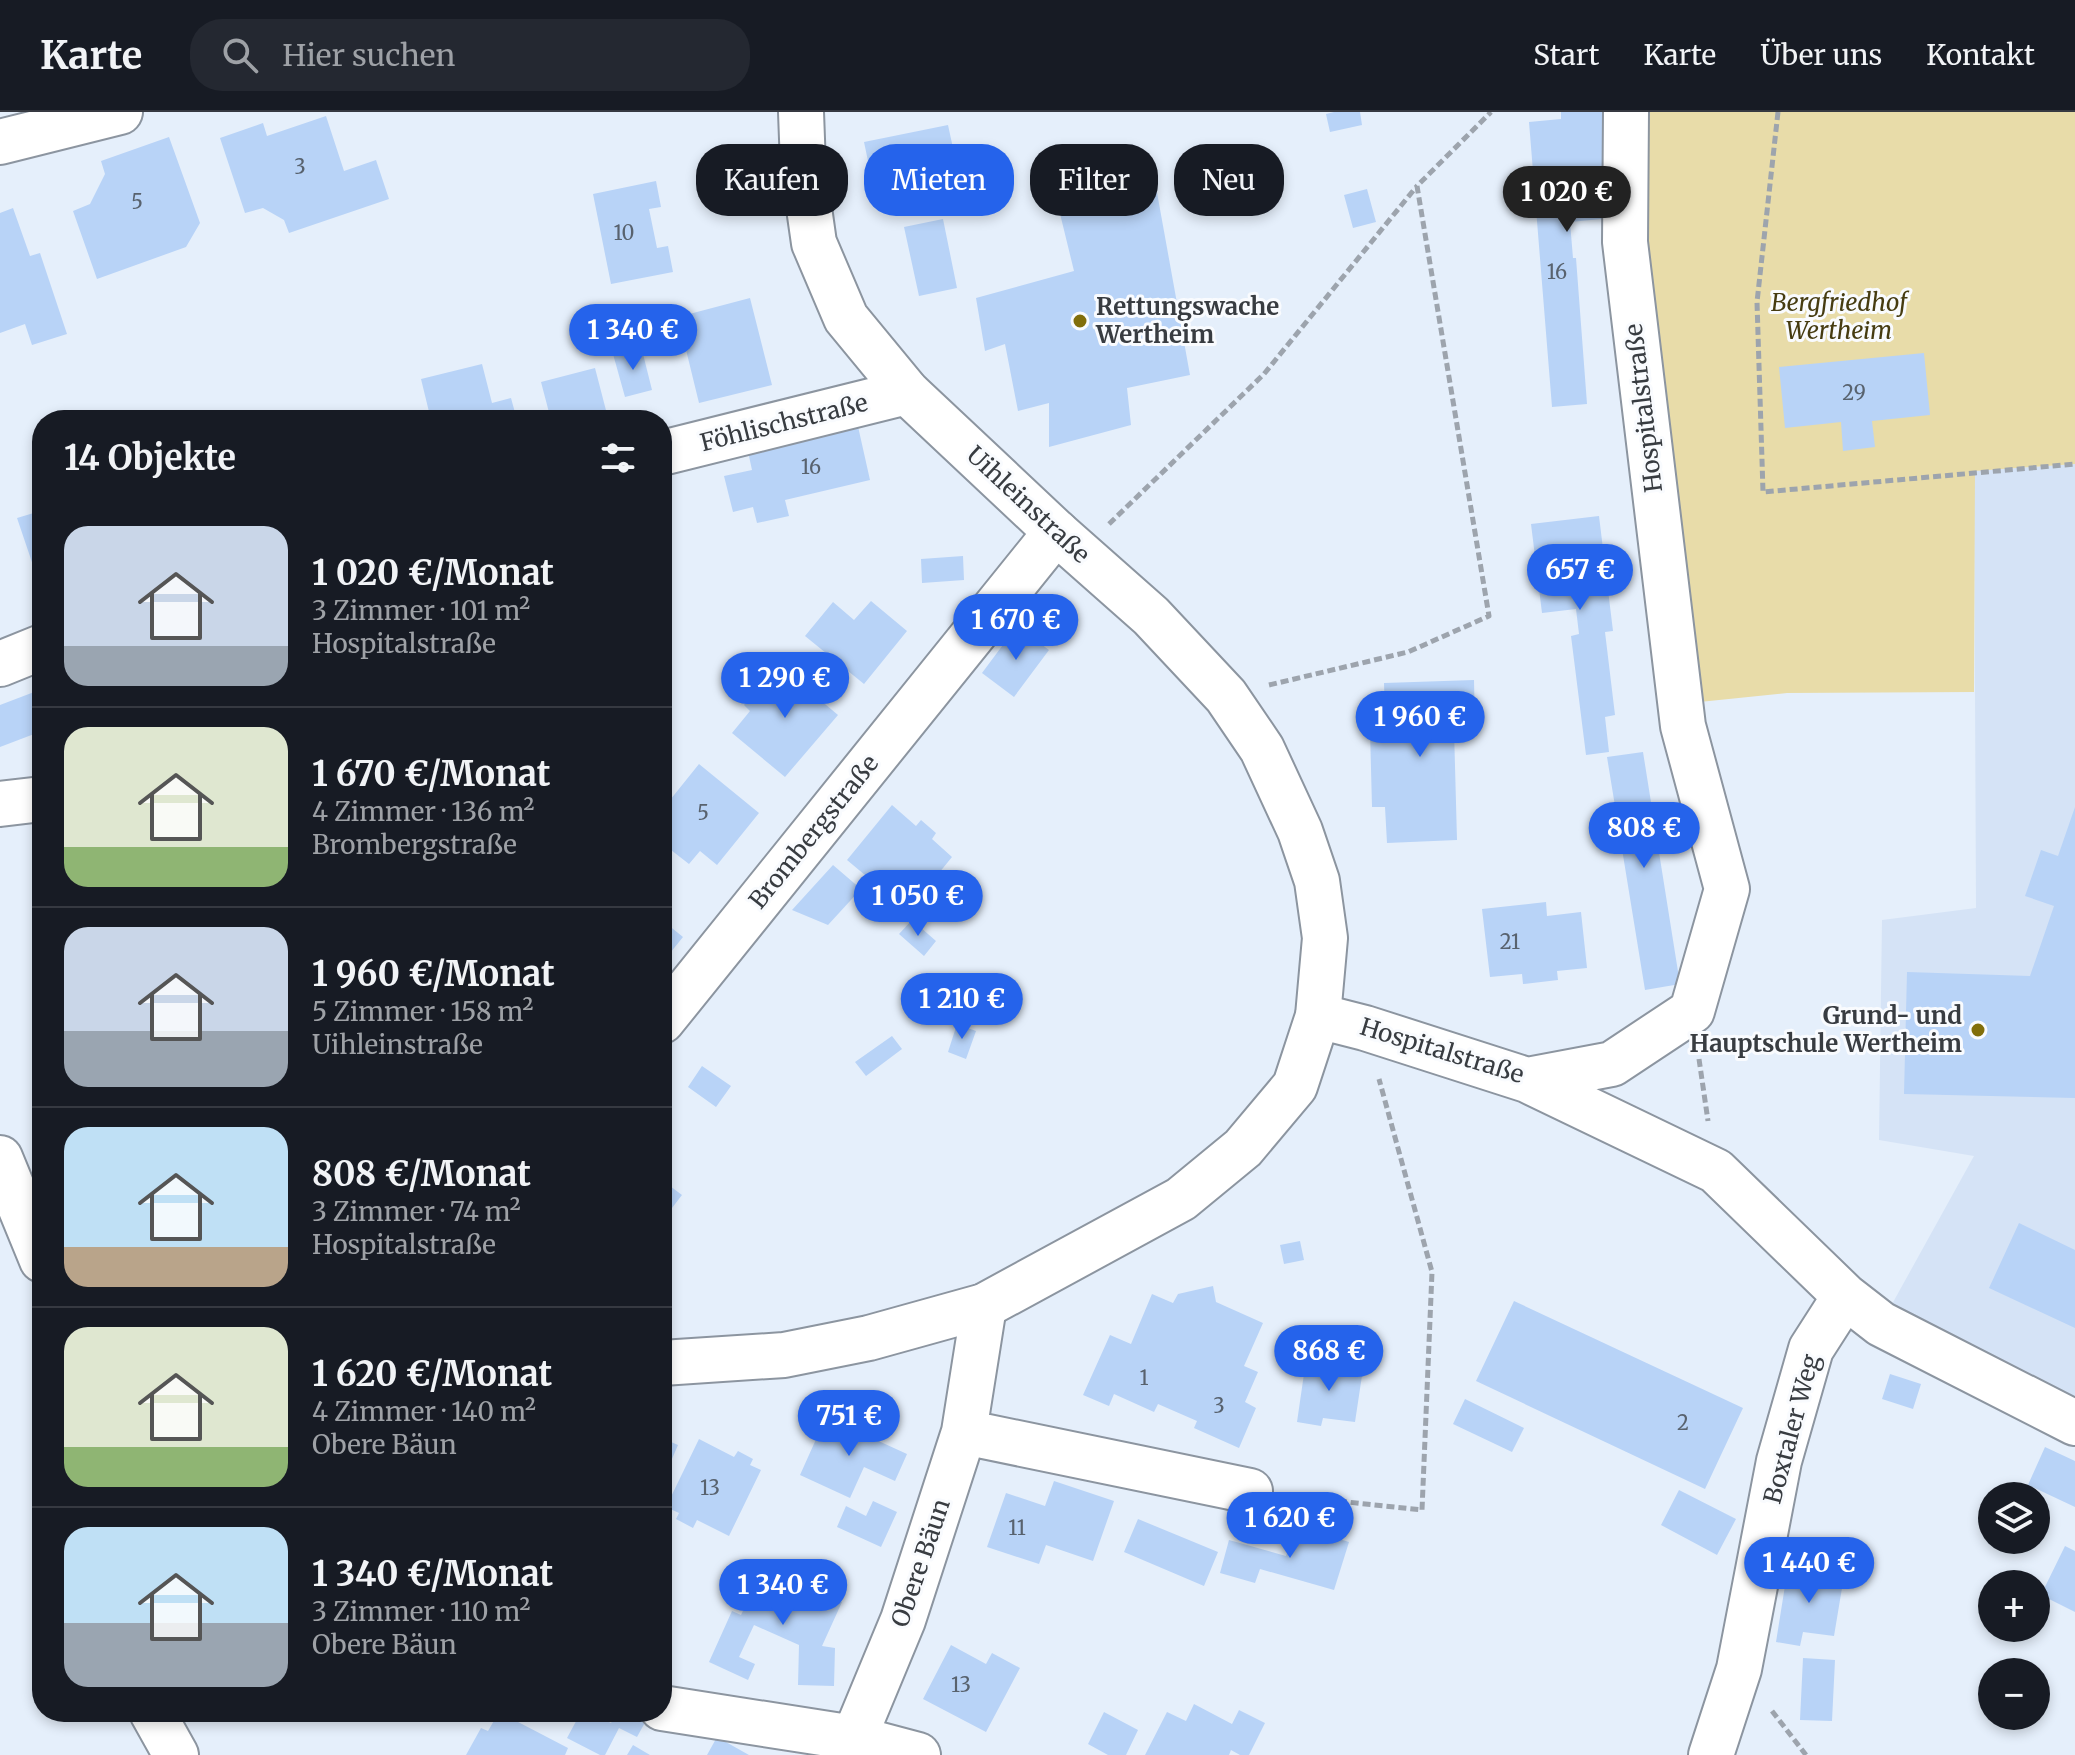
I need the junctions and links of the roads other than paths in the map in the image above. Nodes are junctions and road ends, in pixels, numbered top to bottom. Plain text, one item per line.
1 (120, 112) edge
2 (801, 112) edge
3 (1626, 112) edge
4 (0, 142) edge
5 (907, 392) junction
6 (672, 451) edge
7 (1068, 542) junction
8 (32, 651) edge
9 (0, 664) edge
10 (32, 800) edge
11 (0, 804) edge
12 (672, 1009) edge
13 (1318, 1016) junction
14 (1527, 1080) junction
15 (0, 1158) edge
16 (32, 1236) edge
17 (1845, 1296) junction
18 (984, 1306) junction
19 (672, 1362) edge
20 (2075, 1423) edge
21 (964, 1432) junction
22 (1250, 1491) road end
23 (672, 1710) edge
24 (158, 1722) edge
25 (854, 1738) junction
26 (176, 1755) edge
27 (918, 1755) edge
28 (1711, 1755) edge

1 - 4 street
2 - 5 street, Uihleinstraße
3 - 14 street, Hospitalstraße
5 - 6 street, Föhlischstraße
5 - 7 street, Uihleinstraße
7 - 12 street, Brombergstraße
7 - 13 street, Uihleinstraße
8 - 9 street
10 - 11 street
13 - 14 street, Hospitalstraße
13 - 18 street, Uihleinstraße
14 - 17 street
15 - 16 street
17 - 20 street
17 - 28 street, Boxtaler Weg
18 - 19 street, Uihleinstraße
18 - 21 street, Obere Bäun
21 - 22 street
21 - 25 street, Obere Bäun
23 - 25 street
24 - 26 street
25 - 27 street

